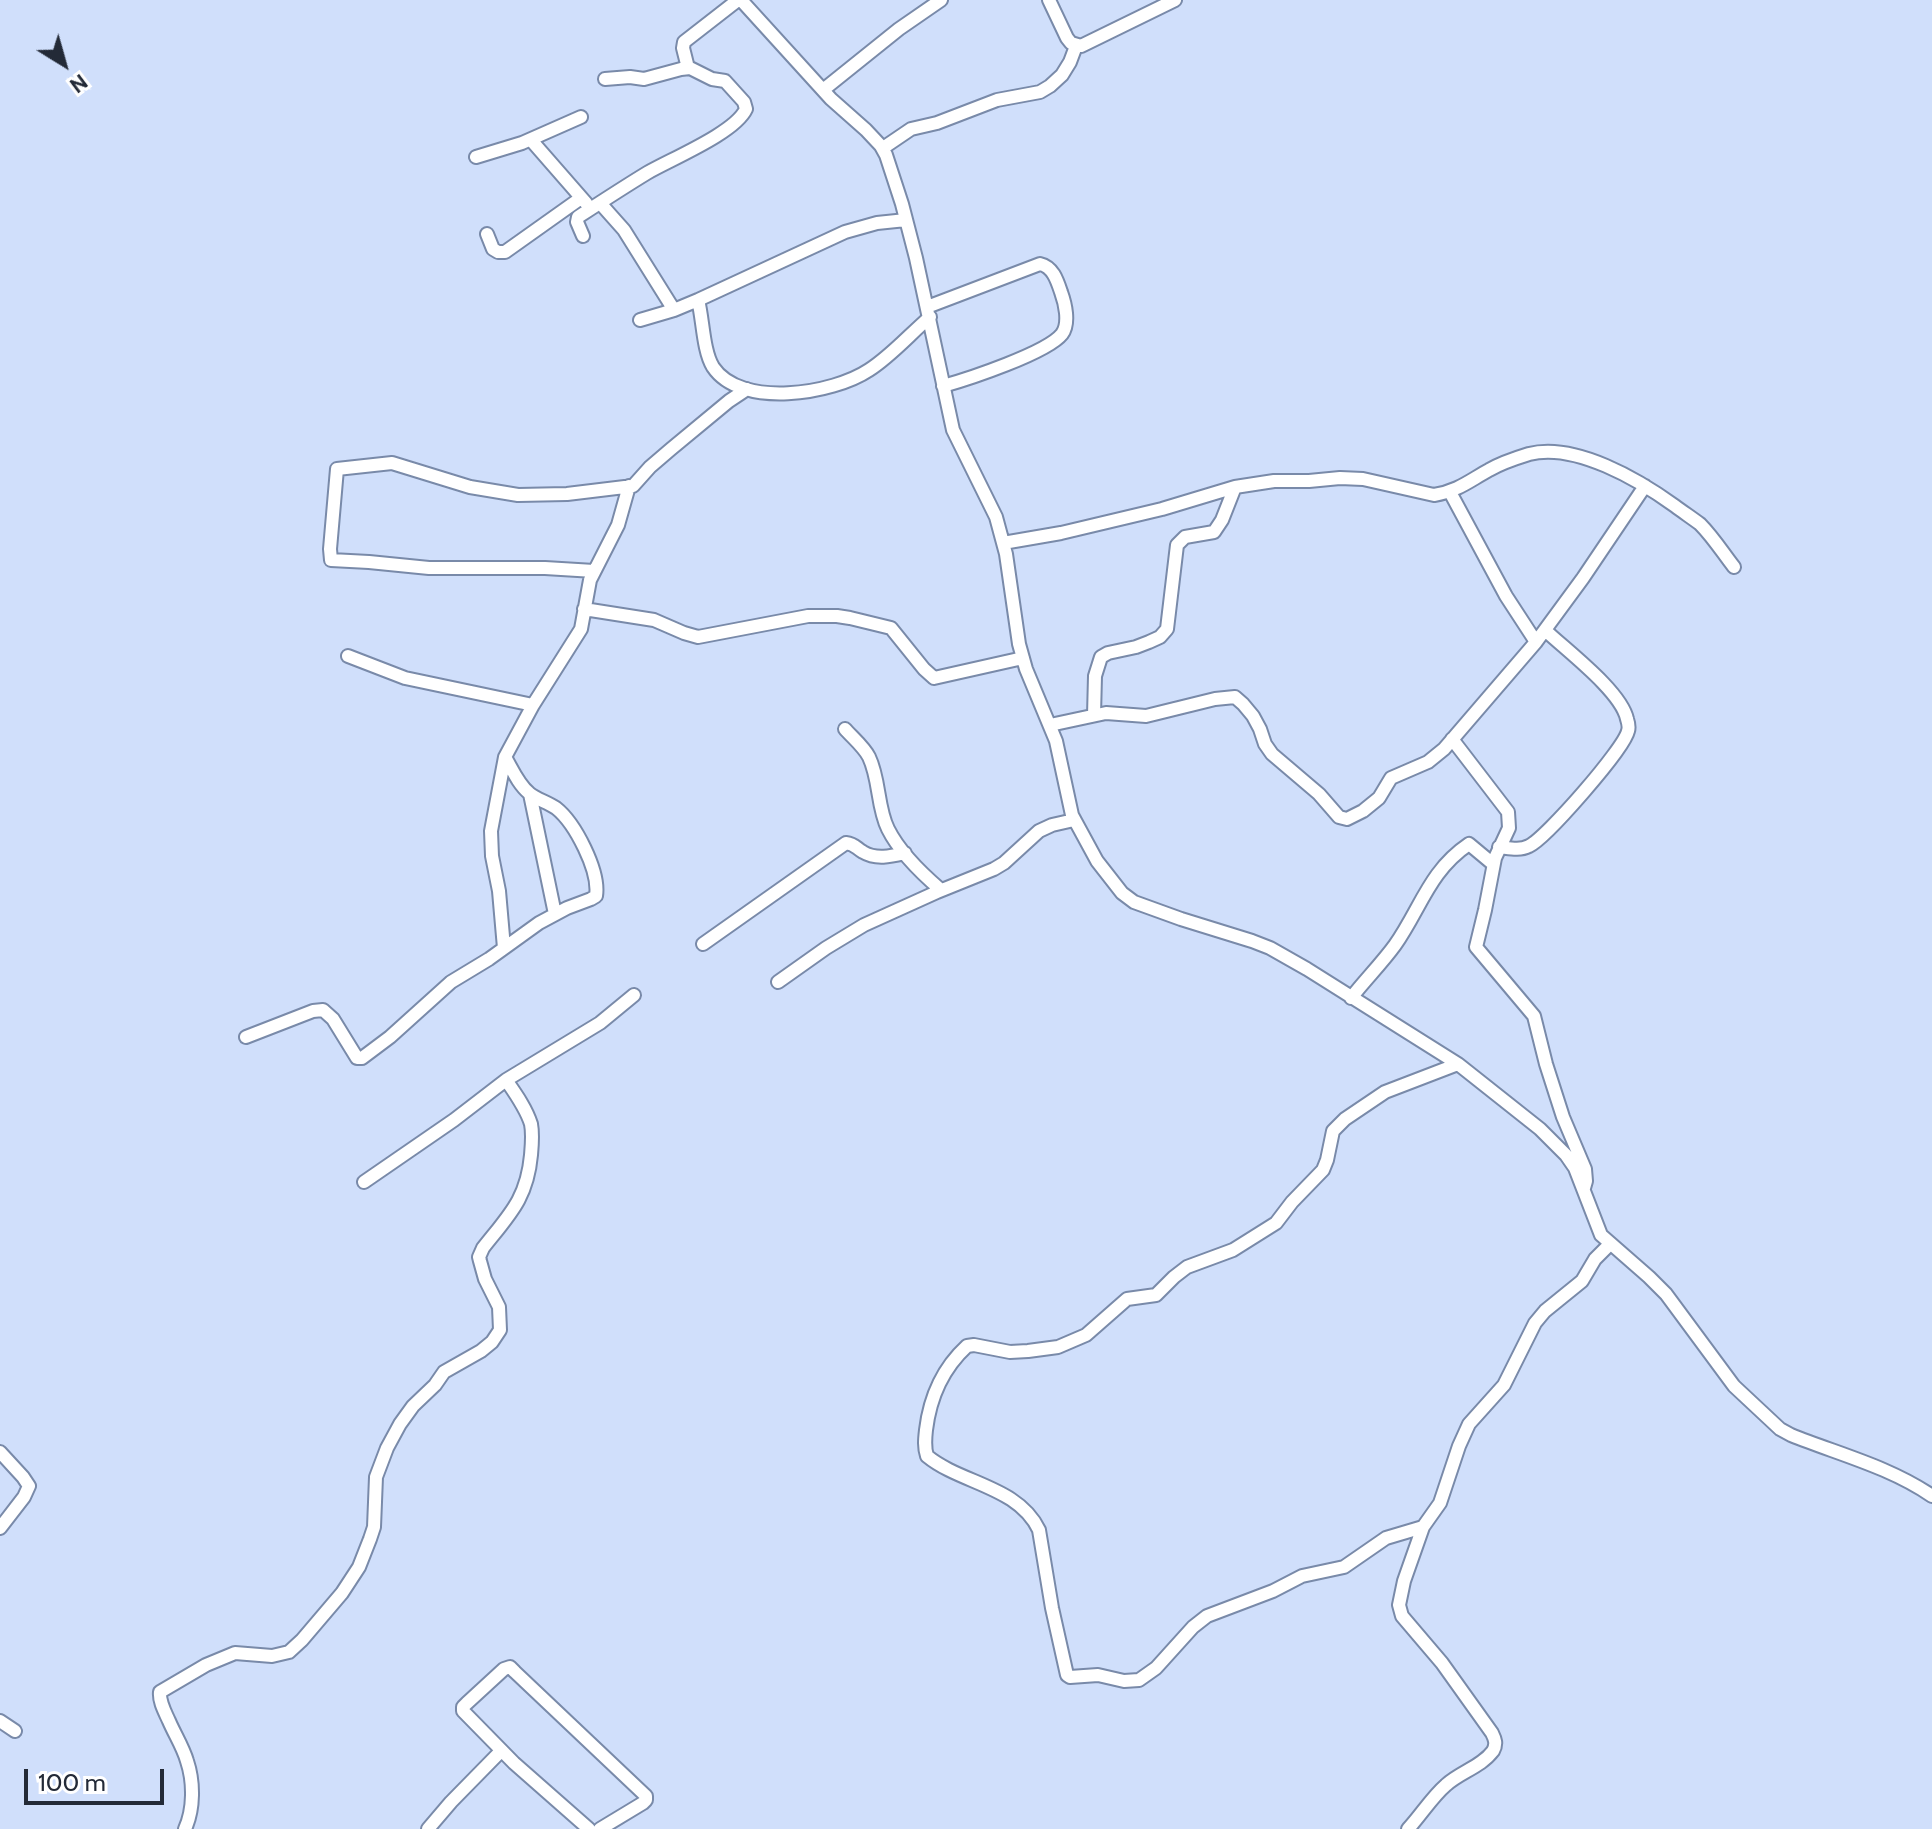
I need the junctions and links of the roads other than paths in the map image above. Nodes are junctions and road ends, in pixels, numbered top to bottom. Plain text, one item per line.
1 (740, 0) edge
2 (941, 0) edge
3 (1049, 0) edge
4 (1175, 0) edge
5 (1076, 46) junction
6 (688, 68) junction
7 (605, 79) dead end
8 (823, 90) junction
9 (581, 117) dead end
10 (531, 140) junction
11 (883, 148) junction
12 (476, 157) dead end
13 (581, 198) junction
14 (595, 206) junction
15 (906, 220) junction
16 (487, 234) dead end
17 (583, 236) dead end
18 (698, 300) junction
19 (674, 310) junction
20 (928, 312) junction
21 (640, 320) dead end
22 (943, 386) junction
23 (747, 389) junction
24 (629, 486) junction
25 (1645, 486) junction
26 (1235, 487) junction
27 (1450, 492) junction
28 (1003, 543) junction
29 (1734, 567) dead end
30 (594, 571) junction
31 (584, 609) junction
32 (1545, 630) junction
33 (1536, 642) junction
34 (348, 656) dead end
35 (1023, 658) junction
36 (533, 705) junction
37 (1094, 715) junction
38 (1050, 725) junction
39 (845, 729) dead end
40 (1452, 739) junction
41 (505, 757) junction
42 (530, 794) junction
43 (1074, 820) junction
44 (1499, 847) junction
45 (905, 853) junction
46 (1493, 864) junction
47 (941, 890) junction
48 (555, 914) junction
49 (703, 944) dead end
50 (504, 948) junction
51 (778, 982) dead end
52 (634, 995) dead end
53 (1351, 998) junction
54 (246, 1037) dead end
55 (1458, 1064) junction
56 (506, 1080) junction
57 (364, 1182) dead end
58 (1584, 1188) junction
59 (1610, 1244) junction
60 (0, 1452) edge
61 (1932, 1496) edge
62 (1423, 1527) junction
63 (0, 1528) edge
64 (0, 1721) edge
65 (15, 1731) dead end
66 (501, 1751) junction
67 (185, 1829) edge
68 (428, 1829) edge
69 (589, 1829) edge
70 (600, 1829) edge
71 (1408, 1829) edge

1 - 6 street
1 - 8 street
2 - 8 street
3 - 5 street
4 - 5 street
5 - 11 street
6 - 7 street
6 - 14 street
8 - 11 street
9 - 10 street
10 - 12 street
10 - 13 street
11 - 15 street
13 - 14 street
13 - 16 street
14 - 17 street
14 - 19 street
15 - 18 street
15 - 20 street
18 - 19 street
18 - 23 street
19 - 21 street
20 - 22 street
20 - 22 street
20 - 23 street
22 - 28 street
23 - 24 street
24 - 30 street
24 - 30 street
25 - 27 street
25 - 29 street
25 - 32 street
26 - 27 street
26 - 28 street
26 - 37 street
27 - 33 street
28 - 35 street
30 - 31 street
31 - 35 street
31 - 36 street
32 - 33 street
32 - 44 street
33 - 40 street
34 - 36 street
35 - 38 street
36 - 41 street
37 - 38 street
37 - 40 street
38 - 43 street
39 - 45 street
40 - 44 street
41 - 42 street
41 - 50 street
42 - 48 street
42 - 48 street
43 - 47 street
43 - 53 street
44 - 46 street
45 - 47 street
45 - 49 street
46 - 53 street
46 - 58 street
47 - 51 street
48 - 50 street
50 - 54 street
52 - 56 street
53 - 55 street
55 - 58 street
55 - 62 street
56 - 57 street
56 - 67 street
58 - 59 street
59 - 61 street
59 - 62 street
60 - 63 street
62 - 71 street
64 - 65 street
66 - 68 street
66 - 69 street
66 - 70 street

